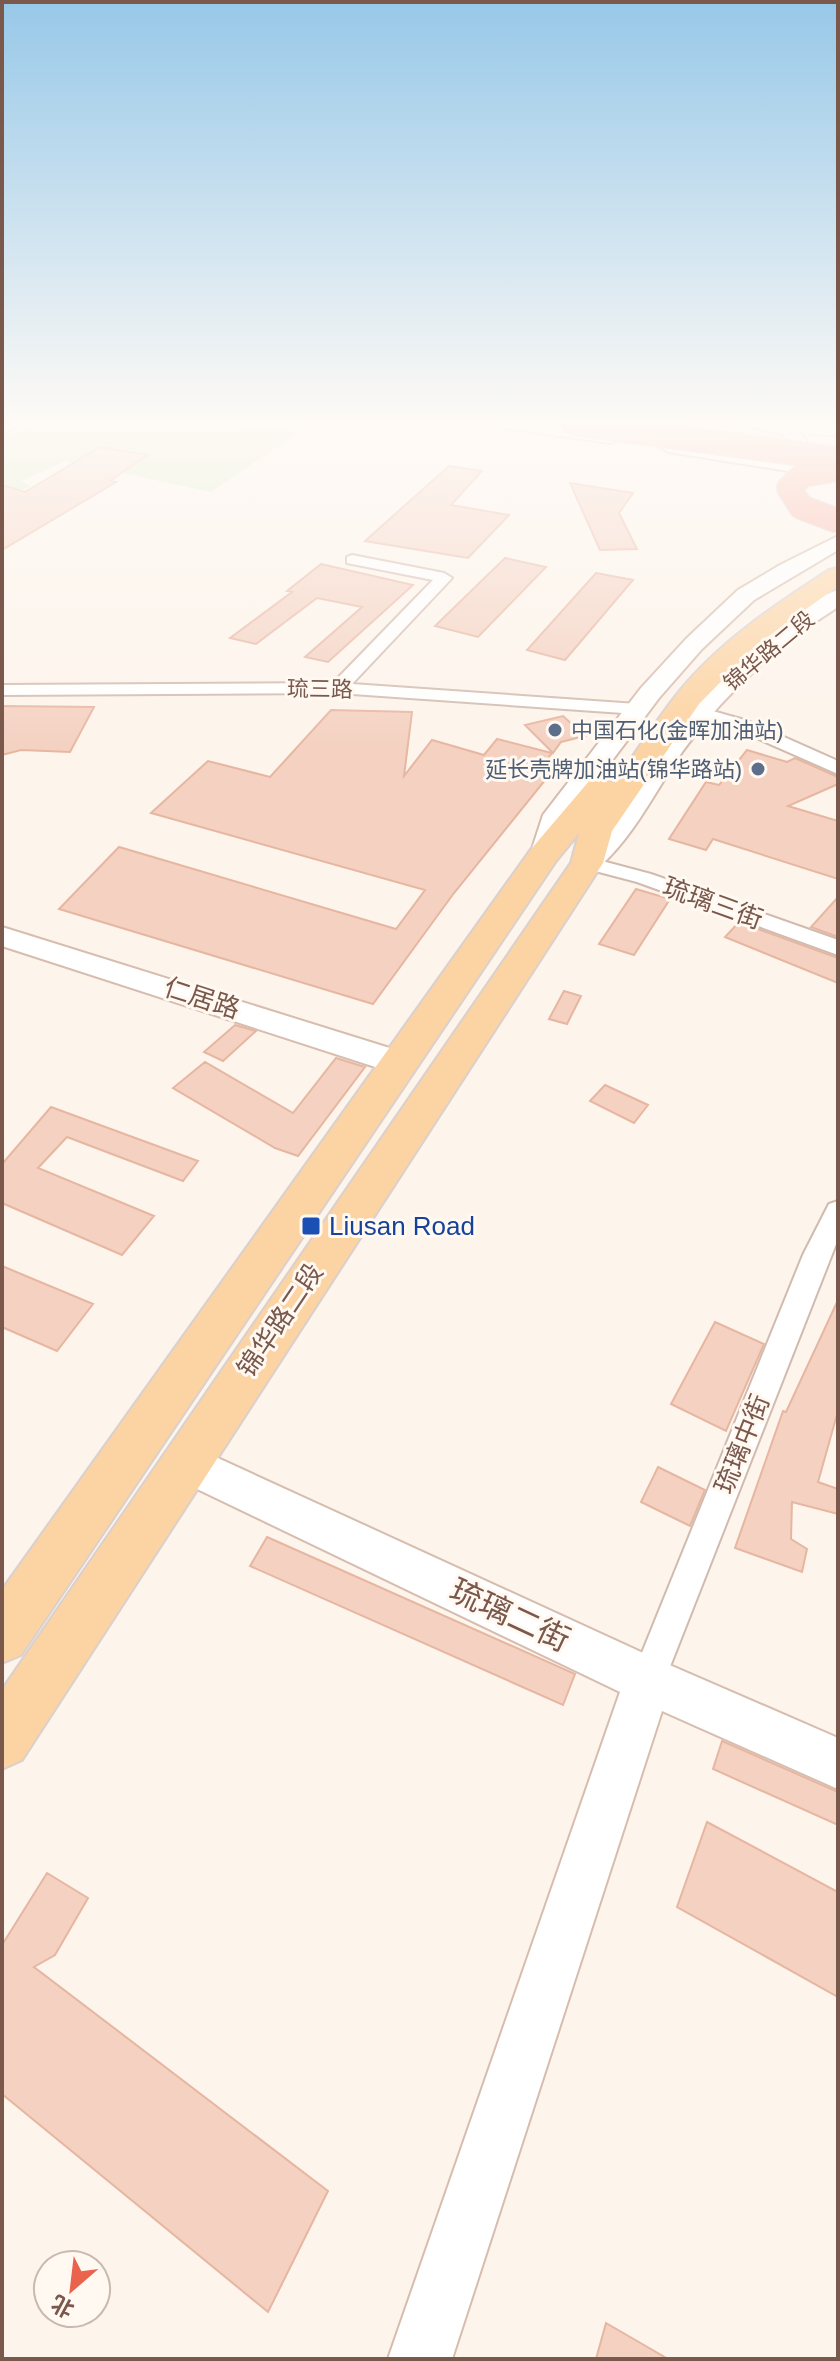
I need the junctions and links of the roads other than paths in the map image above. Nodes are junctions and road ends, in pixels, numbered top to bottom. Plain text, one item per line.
1 (838, 542) edge
2 (838, 558) edge
3 (352, 560) dead end
4 (838, 575) edge
5 (838, 597) edge
6 (719, 657) junction
7 (338, 688) junction
8 (2, 690) edge
9 (637, 709) junction
10 (702, 713) junction
11 (838, 768) edge
12 (544, 855) junction
13 (587, 863) junction
14 (2, 936) edge
15 (838, 948) edge
16 (400, 1063) junction
17 (838, 1211) edge
18 (185, 1462) junction
19 (2, 1636) edge
20 (648, 1680) junction
21 (2, 1740) edge
22 (838, 1764) edge
23 (420, 2359) edge

1 - 9 main road, 锦华路二段
2 - 6 main road
3 - 7 street
4 - 6 main road
5 - 10 main road, 锦华路二段
6 - 12 main road, 锦华路二段
6 - 13 main road, 锦华路二段
7 - 8 street, 琉三路
7 - 9 street, 琉三路
9 - 12 main road, 锦华路二段
10 - 11 street
10 - 13 main road, 锦华路二段
12 - 16 main road, 锦华路二段
13 - 15 street, 琉璃三街
13 - 18 main road, 锦华路二段
14 - 16 main road, 仁居路
16 - 19 main road, 锦华路二段
17 - 20 street, 琉璃中街
18 - 20 main road, 琉璃二街
18 - 21 main road, 锦华路二段
20 - 22 main road, 琉璃二街
20 - 23 main road

